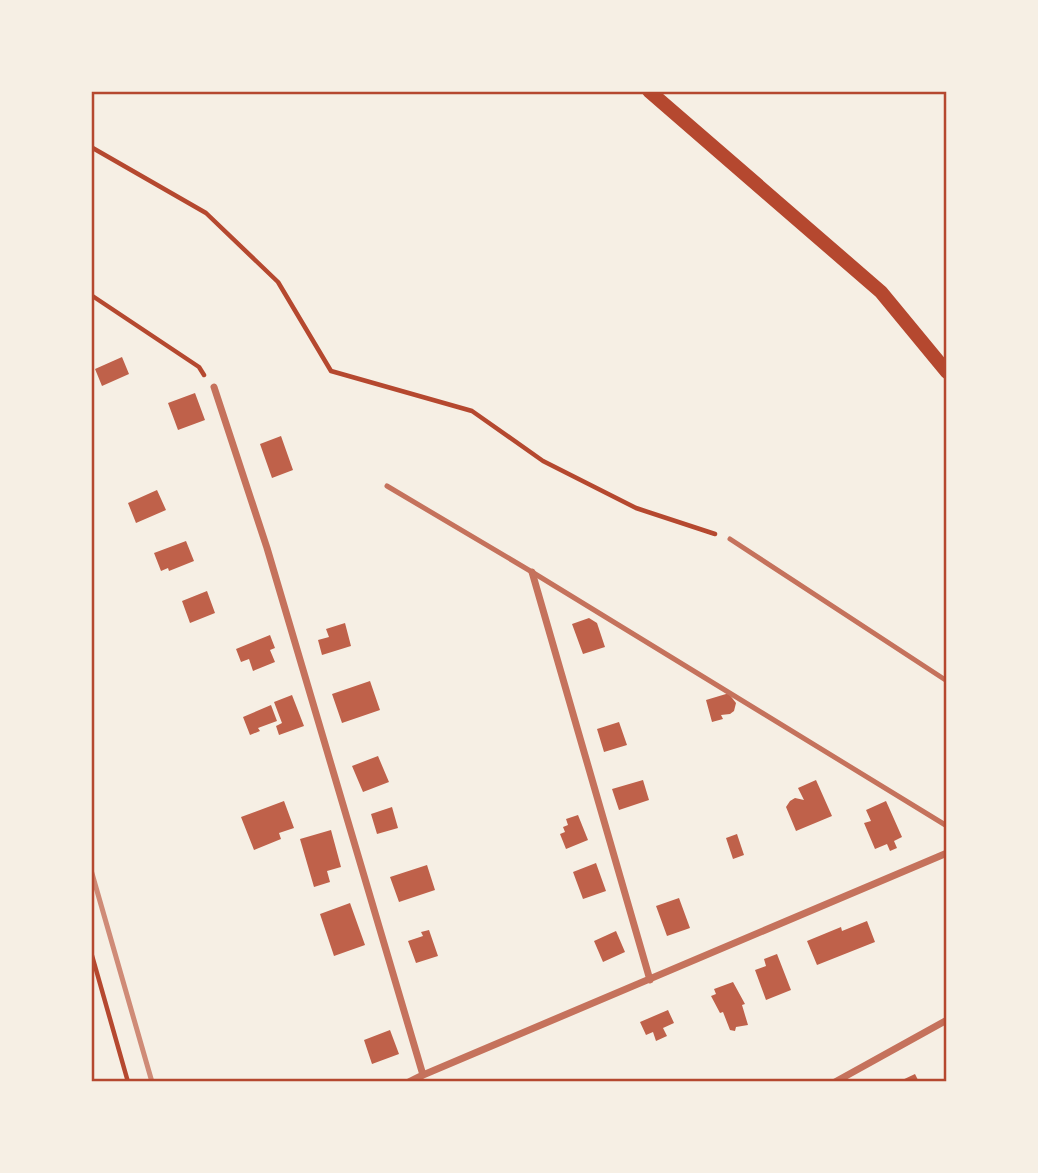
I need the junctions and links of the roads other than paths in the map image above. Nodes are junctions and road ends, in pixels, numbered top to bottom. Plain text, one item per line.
1 (649, 91) edge
2 (947, 372) edge
3 (214, 387) road end
4 (387, 486) dead end
5 (730, 539) road end
6 (532, 572) junction
7 (947, 681) edge
8 (947, 826) edge
9 (947, 853) edge
10 (650, 980) junction
11 (947, 1020) edge
12 (423, 1075) junction
13 (409, 1082) edge
14 (835, 1082) edge

1 - 2 main road
3 - 12 street
4 - 6 lane
5 - 7 lane
6 - 8 lane
6 - 10 street
9 - 10 street
10 - 12 street
11 - 14 street
12 - 13 street

